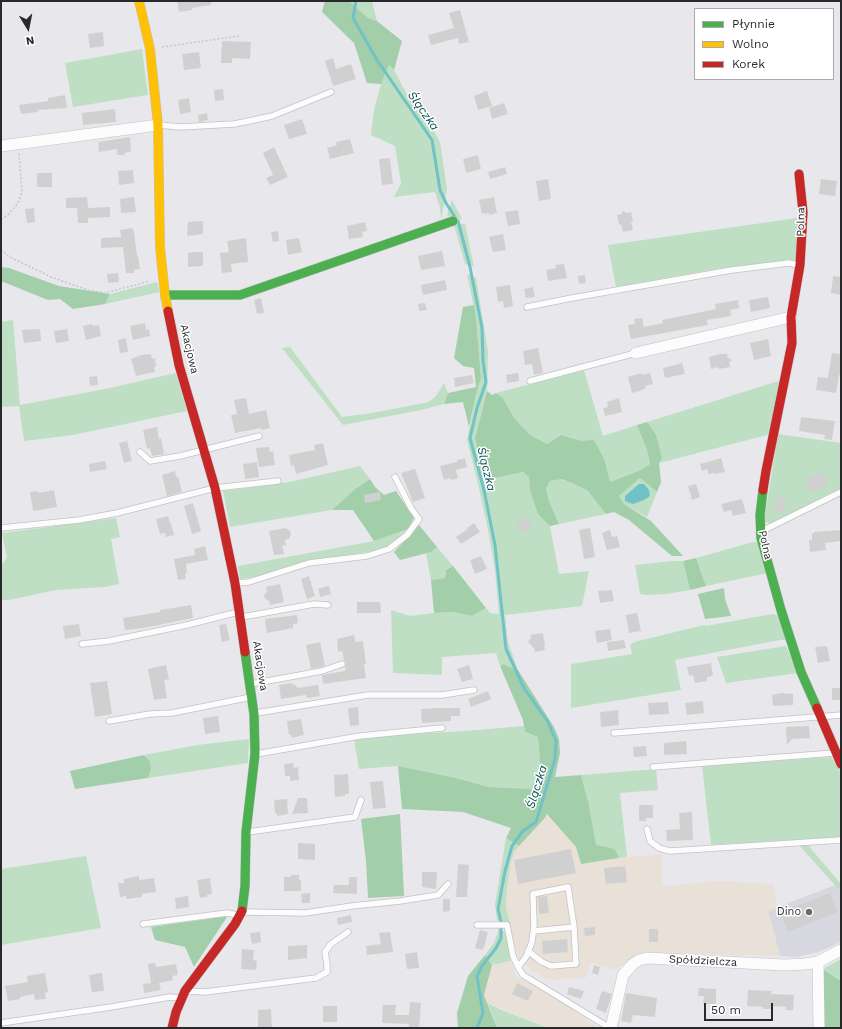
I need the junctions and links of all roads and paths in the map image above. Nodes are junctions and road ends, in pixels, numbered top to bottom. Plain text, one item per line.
1 (139, 1) edge
2 (239, 36) dead end
3 (150, 49) junction
4 (331, 92) dead end
5 (158, 125) junction
6 (18, 144) junction
7 (1, 146) edge
8 (799, 174) dead end
9 (1, 219) edge
10 (453, 221) dead end
11 (1, 250) edge
12 (800, 265) junction
13 (163, 277) junction
14 (165, 295) junction
15 (527, 307) dead end
16 (792, 317) junction
17 (636, 353) joint
18 (530, 381) dead end
19 (259, 436) dead end
20 (204, 449) junction
21 (140, 452) dead end
22 (395, 477) dead end
23 (278, 481) dead end
24 (215, 488) junction
25 (841, 492) edge
26 (1, 528) edge
27 (761, 532) junction
28 (235, 584) junction
29 (328, 605) dead end
30 (240, 615) junction
31 (82, 644) dead end
32 (342, 664) dead end
33 (250, 684) junction
34 (474, 690) dead end
35 (253, 697) junction
36 (254, 714) junction
37 (841, 715) edge
38 (821, 716) junction
39 (109, 721) dead end
40 (442, 728) dead end
41 (614, 733) dead end
42 (836, 753) junction
43 (255, 754) junction
44 (841, 764) edge
45 (653, 767) dead end
46 (361, 800) dead end
47 (647, 828) dead end
48 (246, 832) junction
49 (841, 840) edge
50 (448, 884) dead end
51 (241, 914) junction
52 (142, 924) dead end
53 (477, 925) dead end
54 (574, 927) junction
55 (534, 931) junction
56 (348, 932) dead end
57 (841, 950) edge
58 (528, 951) junction
59 (818, 962) junction
60 (518, 967) junction
61 (184, 995) junction
62 (1, 1023) edge
63 (172, 1028) edge
64 (610, 1028) edge
65 (819, 1028) edge

1 - 3 street, Akacjowa
2 - 3 path
3 - 5 street, Akacjowa
4 - 5 lane
5 - 6 street
5 - 13 street, Akacjowa
6 - 7 street
6 - 9 path
8 - 12 street, Polna
10 - 14 street
11 - 13 path
12 - 15 lane
12 - 16 street, Polna
13 - 14 street, Akacjowa
14 - 20 street, Akacjowa
16 - 17 street
16 - 27 street, Polna
17 - 18 lane
19 - 20 lane
20 - 21 lane
20 - 24 street, Akacjowa
22 - 28 lane
23 - 24 lane
24 - 26 lane
24 - 28 street, Akacjowa
25 - 27 lane
27 - 38 street, Polna
28 - 30 street, Akacjowa
29 - 30 lane
30 - 31 lane
30 - 33 street, Akacjowa
32 - 33 lane
33 - 35 street, Akacjowa
34 - 36 lane
35 - 36 street, Akacjowa
35 - 39 lane
36 - 43 street, Akacjowa
37 - 38 lane
38 - 41 lane
38 - 42 street, Polna
40 - 43 lane
42 - 44 street, Polna
42 - 45 lane
43 - 48 street, Akacjowa
46 - 48 lane
47 - 49 lane
48 - 51 street, Akacjowa
50 - 51 lane
51 - 52 lane
51 - 61 street, Akacjowa
53 - 60 lane
54 - 55 lane
54 - 55 lane
54 - 58 lane
55 - 58 lane
56 - 61 lane
57 - 59 street, Spółdzielcza
58 - 60 lane
59 - 64 street, Spółdzielcza
59 - 65 street
60 - 64 lane
61 - 62 lane
61 - 63 street, Akacjowa

